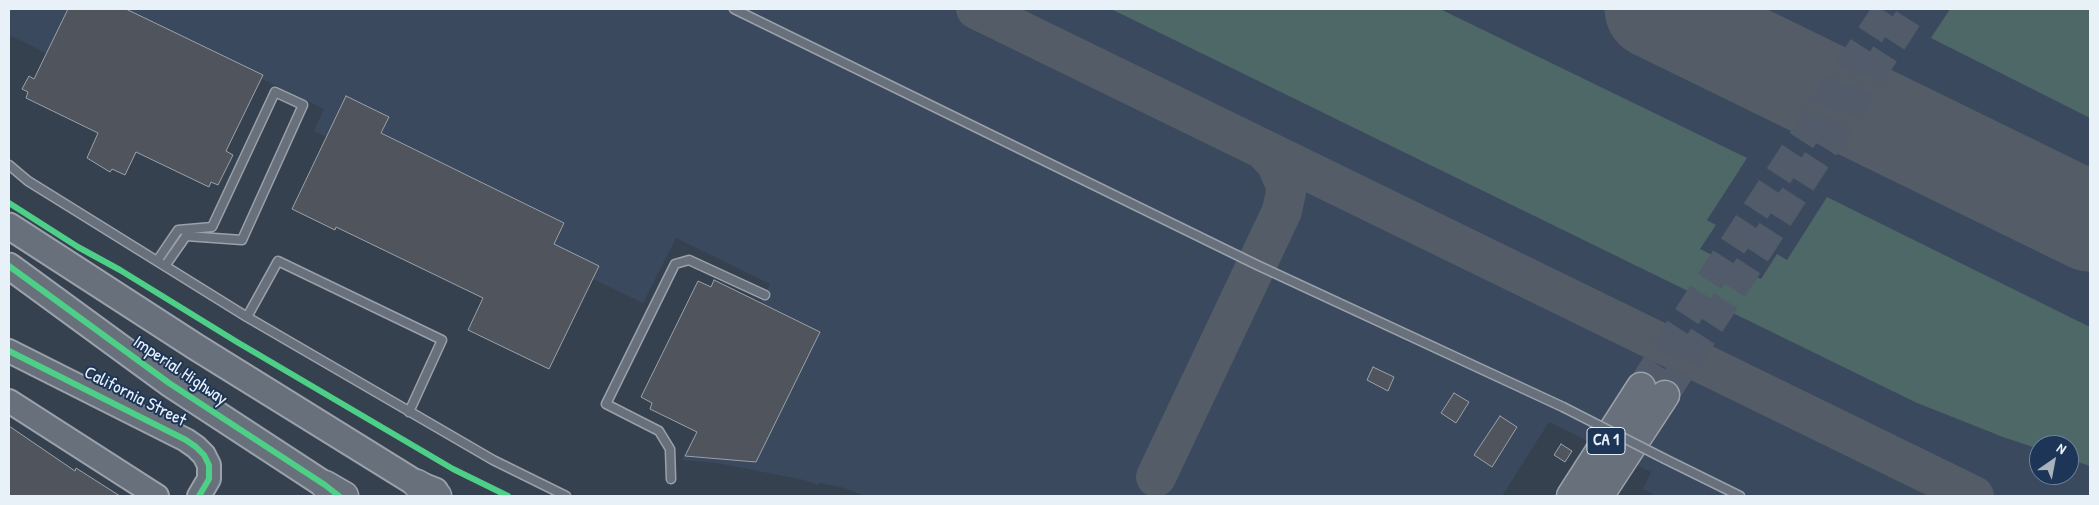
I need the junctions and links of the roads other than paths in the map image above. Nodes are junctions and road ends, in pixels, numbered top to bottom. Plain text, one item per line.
1 (734, 9) edge
2 (9, 165) edge
3 (9, 226) edge
4 (157, 261) junction
5 (9, 266) edge
6 (165, 266) junction
7 (765, 295) dead end
8 (247, 317) junction
9 (9, 351) edge
10 (9, 401) edge
11 (409, 412) junction
12 (671, 478) dead end
13 (427, 490) edge
14 (336, 493) edge
15 (157, 496) edge
16 (199, 496) edge
17 (449, 496) edge
18 (566, 496) edge
19 (1571, 496) edge
20 (1599, 496) edge
21 (1740, 496) edge

1 - 21 lane, bridge
2 - 4 lane
3 - 13 main road, Imperial Highway
4 - 6 lane
4 - 6 lane
5 - 14 main road, Imperial Highway
6 - 8 lane
7 - 12 lane
8 - 11 lane
8 - 11 lane
9 - 16 street, California Street
10 - 15 street
11 - 18 lane
13 - 17 main road, Imperial Highway
19 - 20 highway, CA 1

